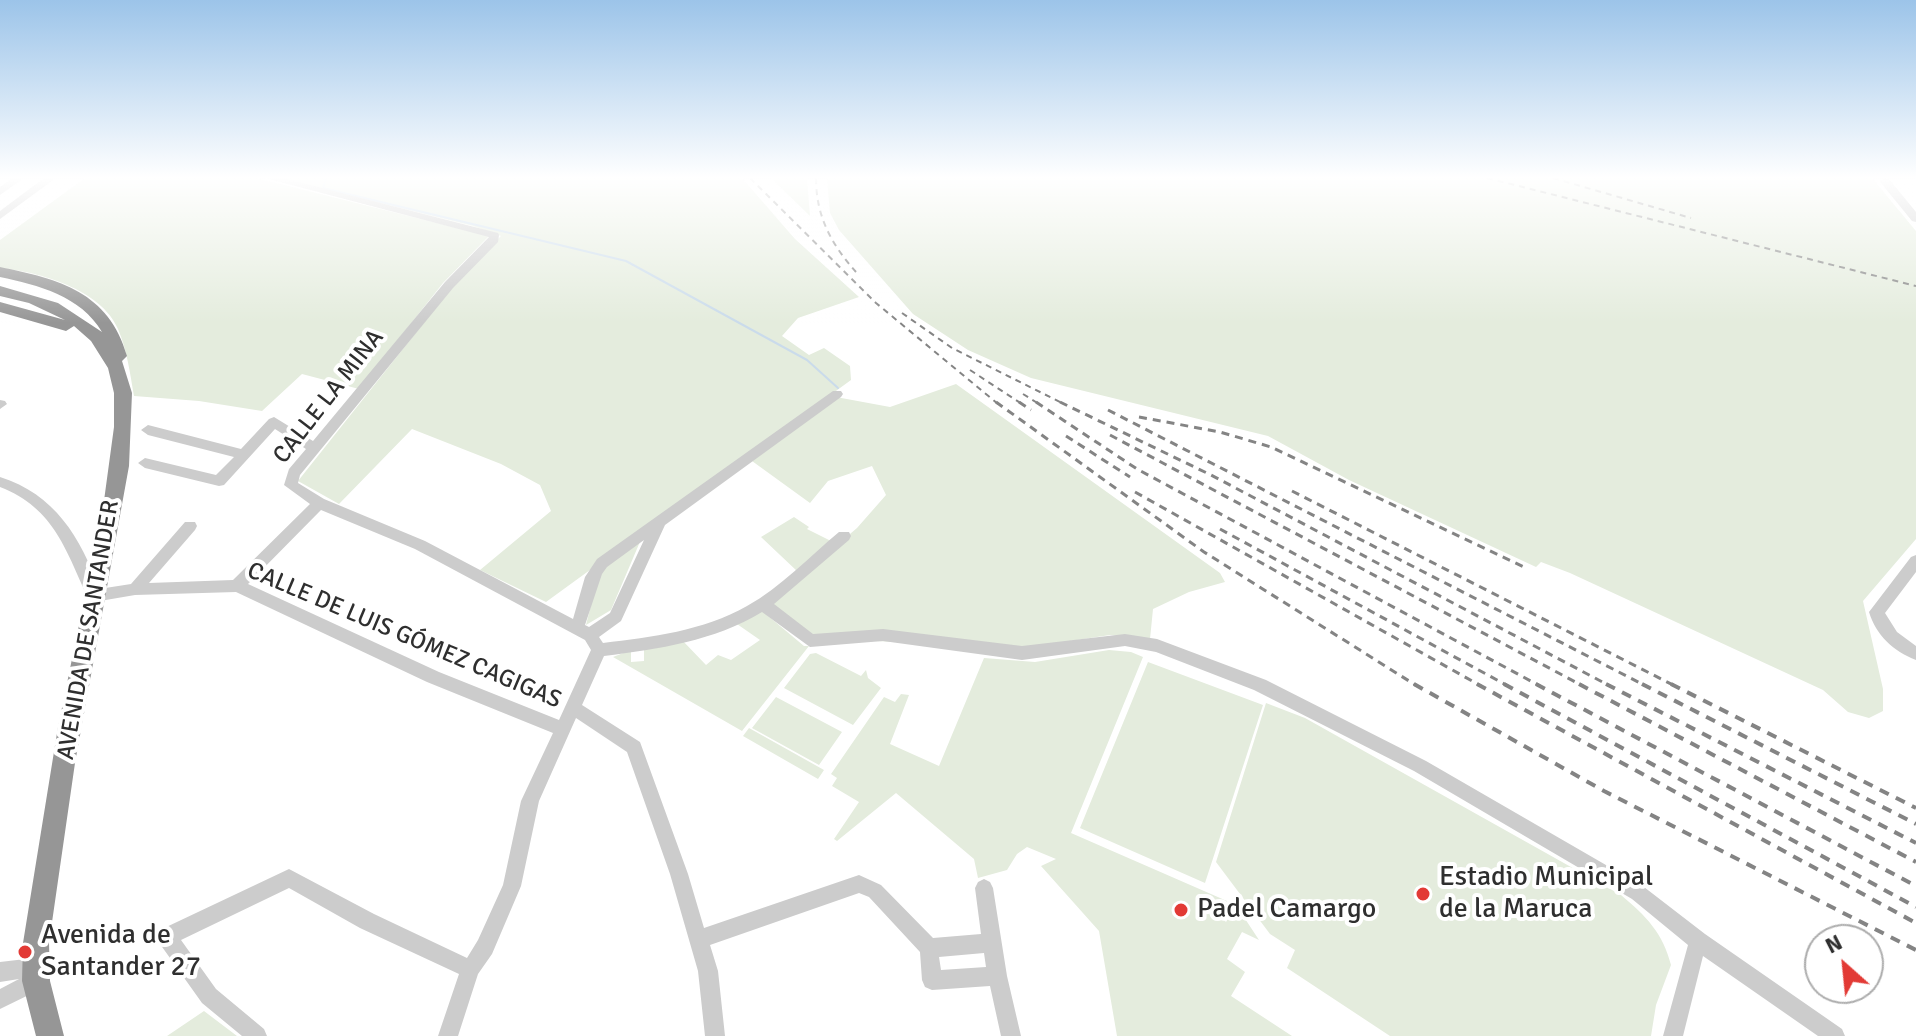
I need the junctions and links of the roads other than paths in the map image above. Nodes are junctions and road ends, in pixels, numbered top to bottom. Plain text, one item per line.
1 (460, 226) edge
2 (0, 272) edge
3 (0, 291) edge
4 (0, 307) edge
5 (112, 357) junction
6 (120, 376) junction
7 (837, 394) dead end
8 (148, 430) dead end
9 (314, 448) junction
10 (242, 454) junction
11 (145, 463) dead end
12 (0, 482) edge
13 (319, 503) junction
14 (659, 523) junction
15 (190, 526) dead end
16 (844, 536) dead end
17 (1916, 561) edge
18 (237, 586) junction
19 (135, 589) junction
20 (93, 593) junction
21 (762, 604) junction
22 (583, 631) junction
23 (599, 650) junction
24 (1916, 653) edge
25 (574, 708) junction
26 (562, 729) junction
27 (984, 888) dead end
28 (699, 939) junction
29 (1698, 941) junction
30 (992, 943) junction
31 (929, 948) junction
32 (470, 969) junction
33 (0, 972) edge
34 (35, 974) junction
35 (997, 976) junction
36 (0, 999) edge
37 (50, 1036) edge
38 (257, 1036) edge
39 (448, 1036) edge
40 (715, 1036) edge
41 (1011, 1036) edge
42 (1673, 1036) edge
43 (1835, 1036) edge

1 - 9 street, CALLE LA MINA
2 - 6 highway
3 - 5 highway, AVENIDA DE SANTANDER
4 - 5 highway
5 - 6 highway, AVENIDA DE SANTANDER
6 - 20 highway, AVENIDA DE SANTANDER
7 - 14 street
8 - 10 street
9 - 10 street
9 - 13 street, CALLE LA MINA
10 - 11 street
12 - 20 street, AVENIDA DE SANTANDER
13 - 18 street
13 - 22 street, CALLE LA MINA
14 - 22 street
14 - 22 street
15 - 19 street
16 - 21 street
17 - 24 street
18 - 19 street, CALLE DE LUIS GÓMEZ CAGIGAS
18 - 26 street, CALLE DE LUIS GÓMEZ CAGIGAS
19 - 20 street, CALLE DE LUIS GÓMEZ CAGIGAS
20 - 34 highway, AVENIDA DE SANTANDER
21 - 23 street
21 - 29 street
22 - 23 street
23 - 25 street
25 - 26 street
25 - 28 street
26 - 32 street
27 - 30 street
28 - 31 street
28 - 40 street
29 - 42 street
29 - 43 street
30 - 31 street
30 - 35 street
31 - 35 street
32 - 38 street
32 - 39 street
33 - 34 street
34 - 36 street
34 - 37 highway, AVENIDA DE SANTANDER
35 - 41 street

